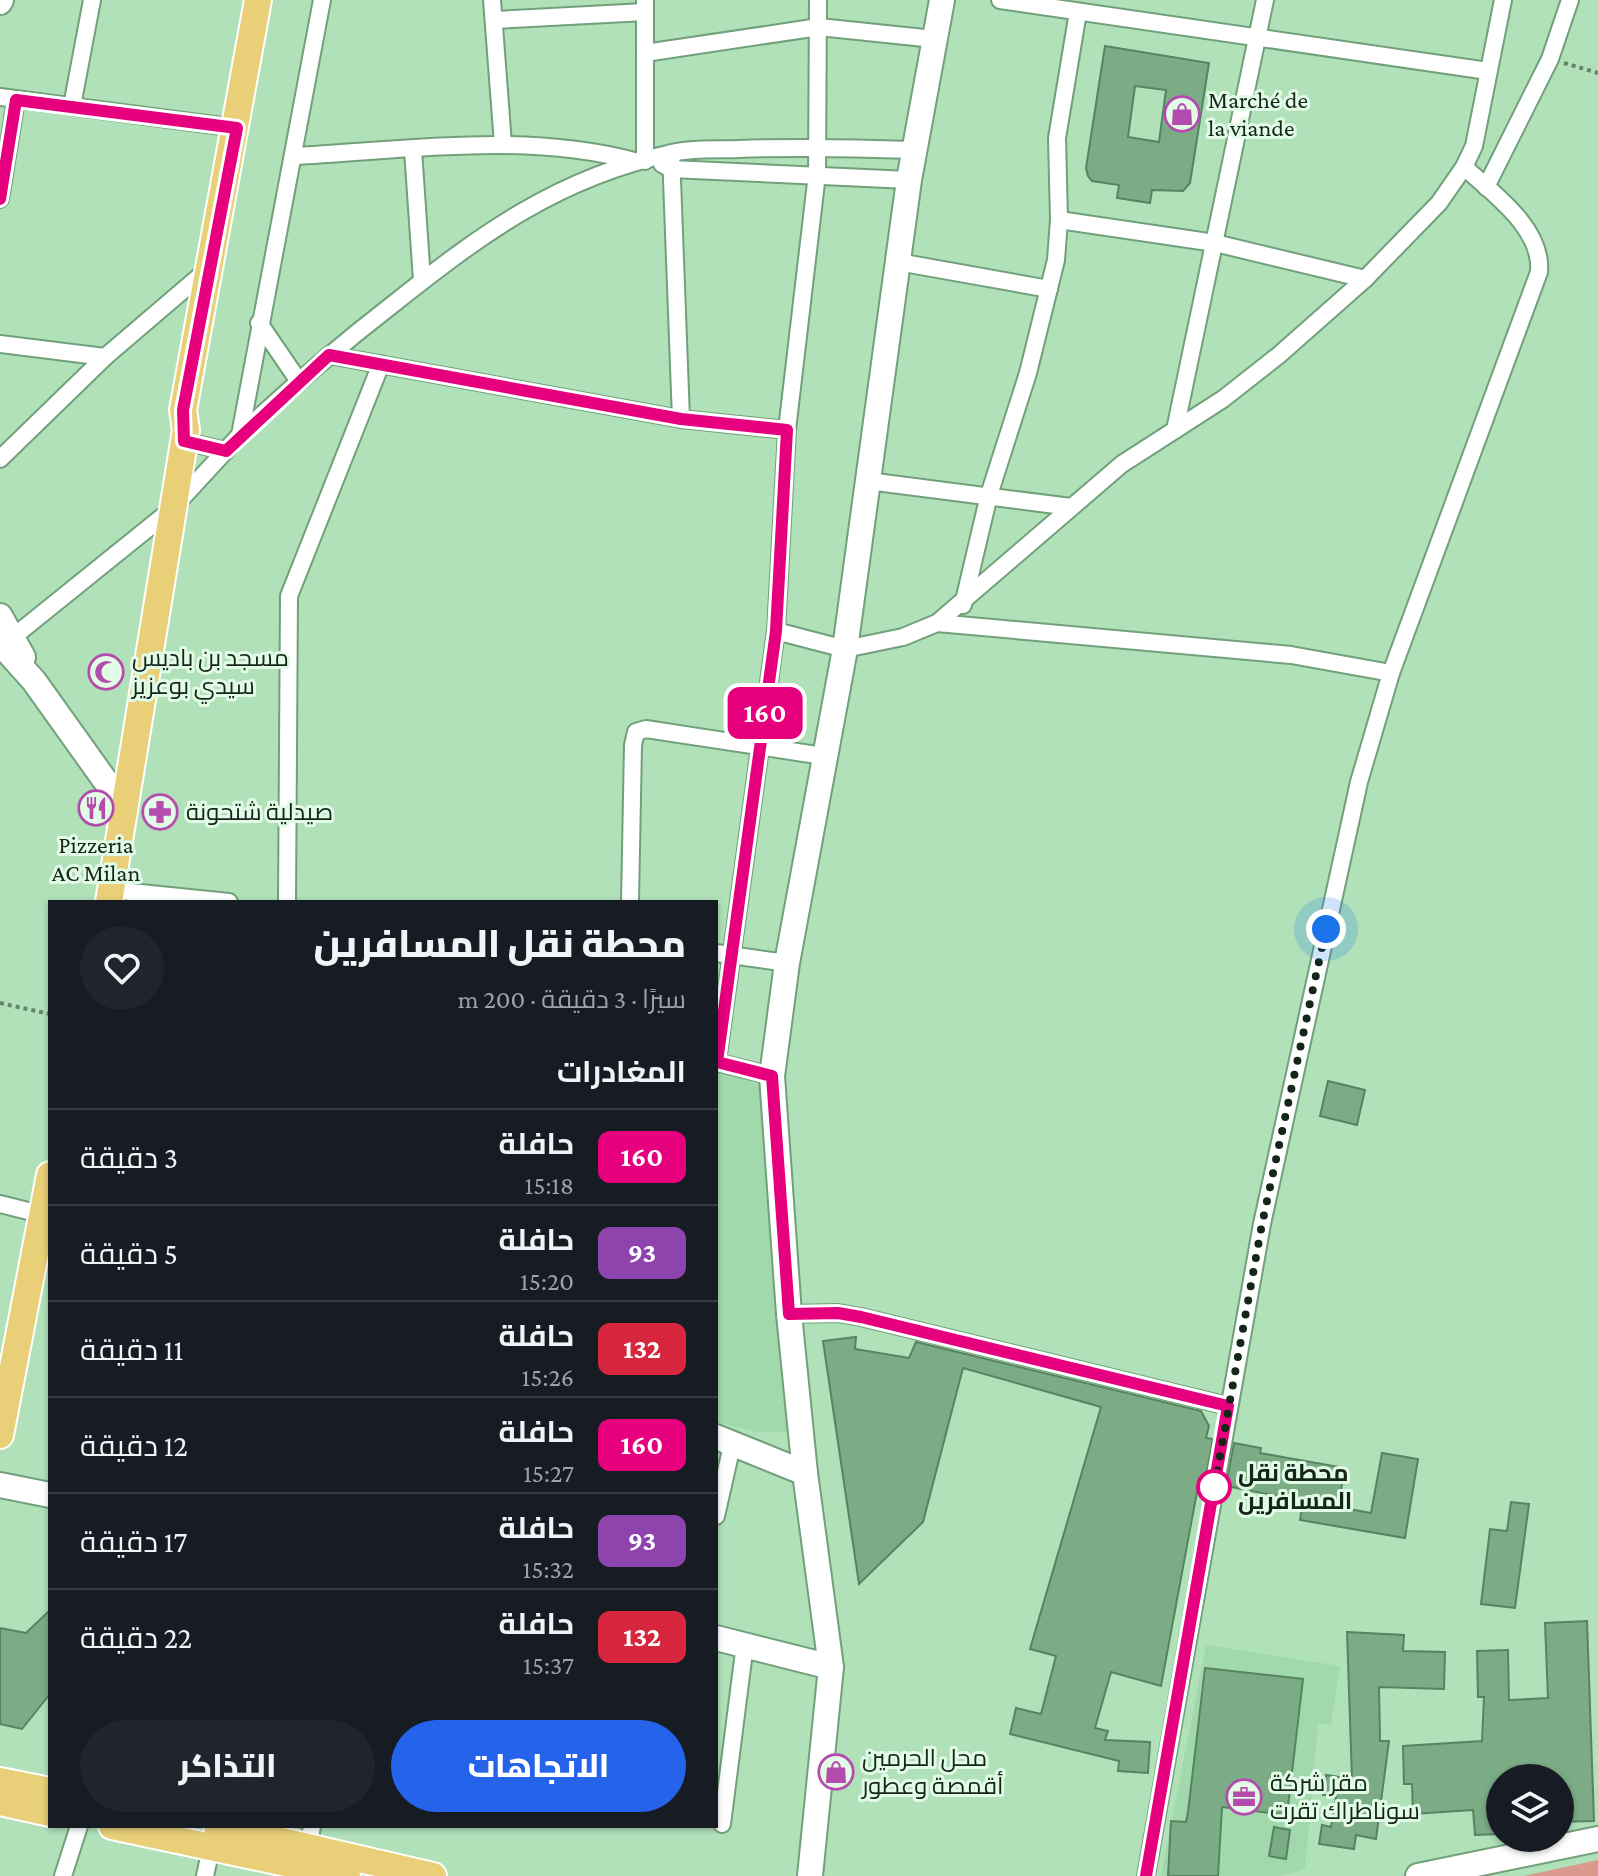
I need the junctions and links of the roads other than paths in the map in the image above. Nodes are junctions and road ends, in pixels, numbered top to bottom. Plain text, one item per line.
1 (92, 0) edge
2 (258, 0) edge
3 (277, 0) edge
4 (322, 0) edge
5 (492, 0) edge
6 (818, 0) edge
7 (942, 0) edge
8 (1000, 0) edge
9 (1265, 0) edge
10 (1503, 0) edge
11 (1570, 0) edge
12 (645, 6) edge
13 (1078, 12) junction
14 (494, 20) junction
15 (819, 27) junction
16 (934, 39) junction
17 (1259, 39) junction
18 (645, 53) junction
19 (1488, 71) junction
20 (8, 98) edge
21 (72, 106) junction
22 (237, 128) junction
23 (503, 144) junction
24 (818, 146) junction
25 (413, 150) junction
26 (914, 150) junction
27 (294, 156) junction
28 (646, 161) junction
29 (671, 161) junction
30 (1464, 167) junction
31 (817, 174) junction
32 (909, 180) junction
33 (1486, 187) junction
34 (0, 199) edge
35 (1059, 220) junction
36 (1215, 243) junction
37 (898, 262) junction
38 (209, 268) junction
39 (1365, 279) junction
40 (422, 280) junction
41 (1049, 289) junction
42 (259, 323) junction
43 (0, 344) edge
44 (329, 355) junction
45 (105, 357) junction
46 (381, 364) junction
47 (298, 380) junction
48 (681, 419) junction
49 (787, 430) junction
50 (1175, 430) junction
51 (240, 435) junction
52 (185, 436) junction
53 (226, 451) junction
54 (0, 459) edge
55 (868, 481) junction
56 (989, 495) junction
57 (1071, 507) junction
58 (172, 509) junction
59 (963, 605) junction
60 (937, 623) junction
61 (776, 631) junction
62 (3, 638) edge
63 (845, 649) junction
64 (1391, 673) junction
65 (761, 744) junction
66 (823, 756) junction
67 (124, 807) junction
68 (110, 896) edge
69 (189, 900) edge
70 (287, 900) edge
71 (630, 900) edge
72 (724, 954) edge
73 (787, 963) junction
74 (718, 1035) edge
75 (718, 1062) edge
76 (772, 1076) junction
77 (48, 1183) edge
78 (0, 1204) edge
79 (40, 1214) junction
80 (41, 1271) edge
81 (789, 1314) junction
82 (1228, 1406) junction
83 (0, 1435) edge
84 (724, 1439) edge
85 (805, 1473) junction
86 (0, 1485) edge
87 (48, 1495) edge
88 (718, 1497) edge
89 (718, 1638) edge
90 (745, 1644) junction
91 (831, 1667) junction
92 (0, 1781) edge
93 (48, 1791) edge
94 (0, 1802) edge
95 (48, 1813) edge
96 (722, 1824) dead end
97 (78, 1828) edge
98 (132, 1828) edge
99 (183, 1833) edge
100 (214, 1837) edge
101 (1598, 1839) edge
102 (308, 1846) edge
103 (63, 1876) edge
104 (205, 1876) edge
105 (347, 1876) edge
106 (433, 1876) edge
107 (810, 1876) edge
108 (1146, 1876) edge
109 (1418, 1876) edge

1 - 21 street
2 - 22 main road
3 - 52 main road
4 - 27 street
5 - 14 street
6 - 15 street
7 - 16 street
8 - 13 street
9 - 17 street
10 - 19 street
11 - 33 street
12 - 14 street
12 - 18 street
13 - 17 street
13 - 35 street
14 - 23 street
15 - 16 street
15 - 18 street
15 - 24 street
16 - 26 street
17 - 19 street
17 - 36 street
18 - 28 street
19 - 30 street
20 - 21 street
20 - 34 street
21 - 22 street
22 - 38 main road
23 - 25 street
23 - 28 street
24 - 26 street
24 - 29 street
24 - 31 street
25 - 27 street
25 - 40 street
26 - 32 street
27 - 42 street
28 - 29 street
28 - 40 street
29 - 31 street
29 - 48 street
30 - 33 street
30 - 39 street
31 - 32 street
31 - 49 street
32 - 37 street
33 - 64 street
35 - 36 street
35 - 41 street
36 - 39 street
36 - 50 street
37 - 41 street
37 - 55 street
38 - 45 street
38 - 52 main road
39 - 50 street
40 - 44 street
41 - 56 street
42 - 47 street
42 - 51 street
43 - 45 street
44 - 46 street
44 - 47 street
45 - 54 street
46 - 48 street
46 - 70 street
47 - 51 street
48 - 49 street
49 - 61 street
50 - 57 street
51 - 53 street
52 - 53 street
52 - 58 main road
53 - 58 street
55 - 56 street
55 - 63 street
56 - 57 street
56 - 59 street
57 - 59 street
58 - 62 street
58 - 67 main road
59 - 60 street
60 - 63 street
60 - 64 street
61 - 63 street
61 - 65 street
62 - 67 street
63 - 66 street
64 - 82 street
65 - 66 street
65 - 71 street
65 - 72 street
66 - 73 street
67 - 68 main road
68 - 69 street
72 - 73 street
72 - 74 street
73 - 76 street
75 - 76 street
76 - 81 street
77 - 79 main road
78 - 79 street
79 - 80 main road
80 - 83 main road
81 - 82 street
81 - 85 street
82 - 108 street
84 - 85 street
84 - 88 street
85 - 91 street
86 - 87 street
89 - 90 street
90 - 91 street
90 - 96 street
91 - 107 street
92 - 93 main road
94 - 95 main road
97 - 103 street
98 - 99 main road
99 - 100 main road
100 - 102 main road
100 - 104 street
101 - 109 street
102 - 105 main road
102 - 106 main road

